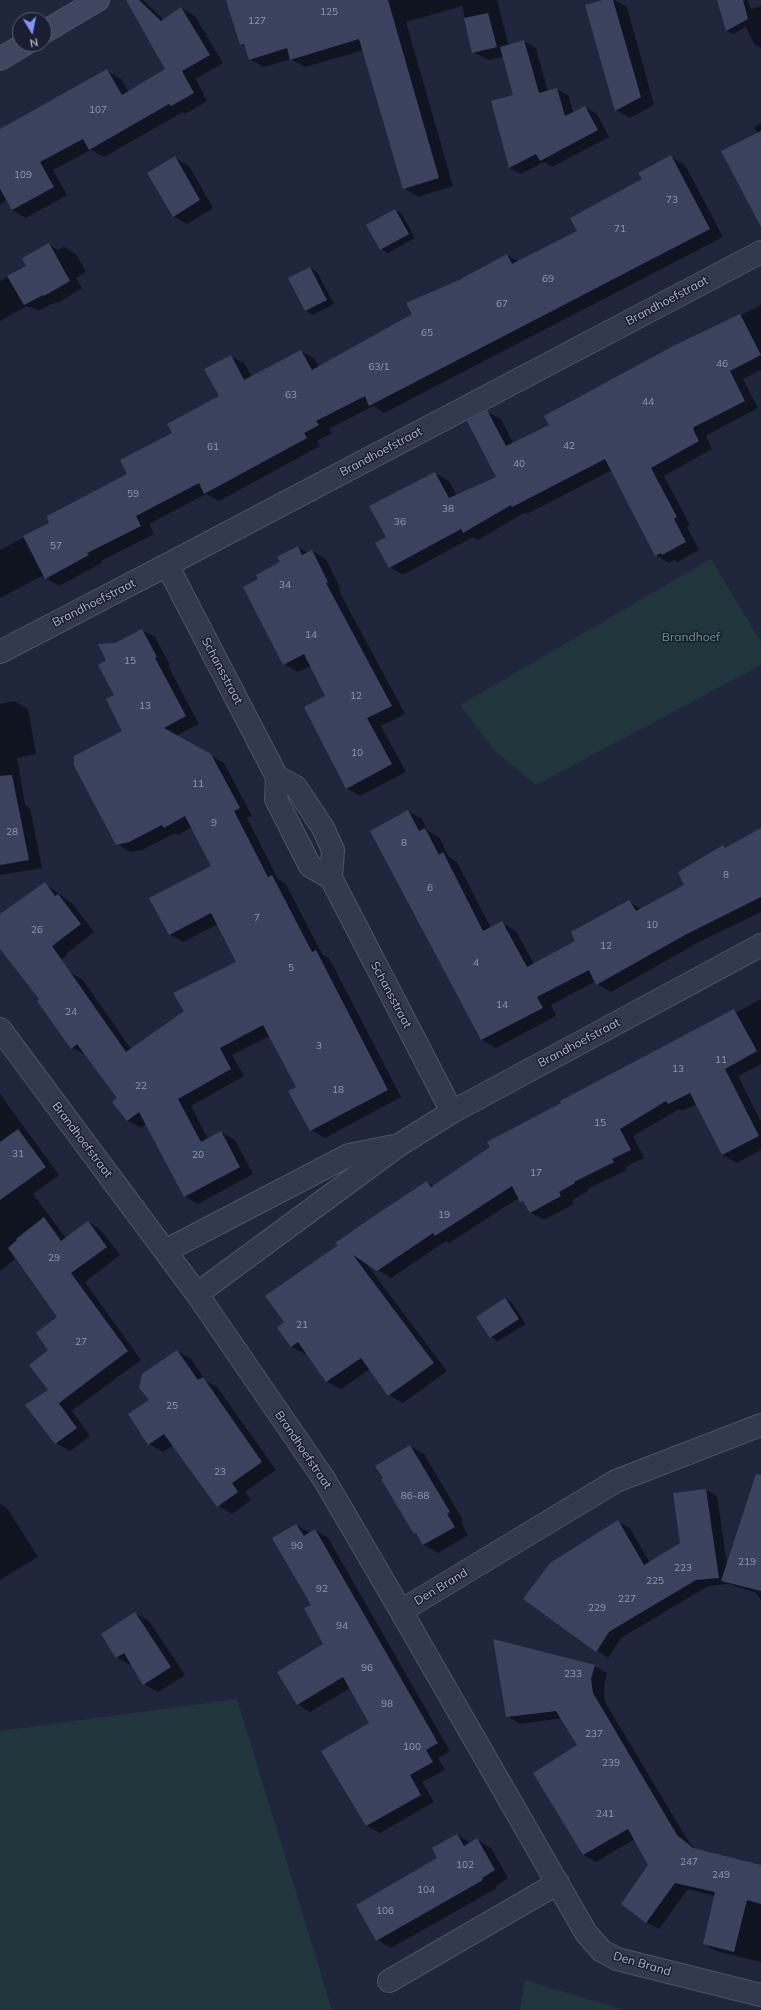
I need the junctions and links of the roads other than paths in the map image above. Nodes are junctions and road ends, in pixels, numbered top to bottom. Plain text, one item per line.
1 (98, 0) edge
2 (52, 27) edge
3 (12, 52) edge
4 (0, 59) edge
5 (761, 252) edge
6 (167, 566) junction
7 (0, 652) edge
8 (277, 777) junction
9 (331, 878) junction
10 (761, 945) edge
11 (0, 1029) edge
12 (452, 1112) junction
13 (399, 1145) junction
14 (165, 1251) junction
15 (197, 1294) junction
16 (761, 1425) edge
17 (401, 1611) junction
18 (558, 1883) junction
19 (389, 1981) dead end
20 (761, 1995) edge

1 - 2 street
3 - 4 street
5 - 6 street, Brandhoefstraat
6 - 7 street, Brandhoefstraat
6 - 8 street, Schansstraat
8 - 9 street
8 - 9 street
9 - 12 street, Schansstraat
10 - 12 street, Brandhoefstraat
11 - 14 street, Brandhoefstraat
12 - 13 street, Brandhoefstraat
13 - 14 street, Brandhoefstraat
13 - 15 street, Brandhoefstraat
14 - 15 street, Brandhoefstraat
15 - 17 street, Brandhoefstraat
16 - 17 street, Den Brand
17 - 18 street, Den Brand
18 - 19 street
18 - 20 street, Den Brand

